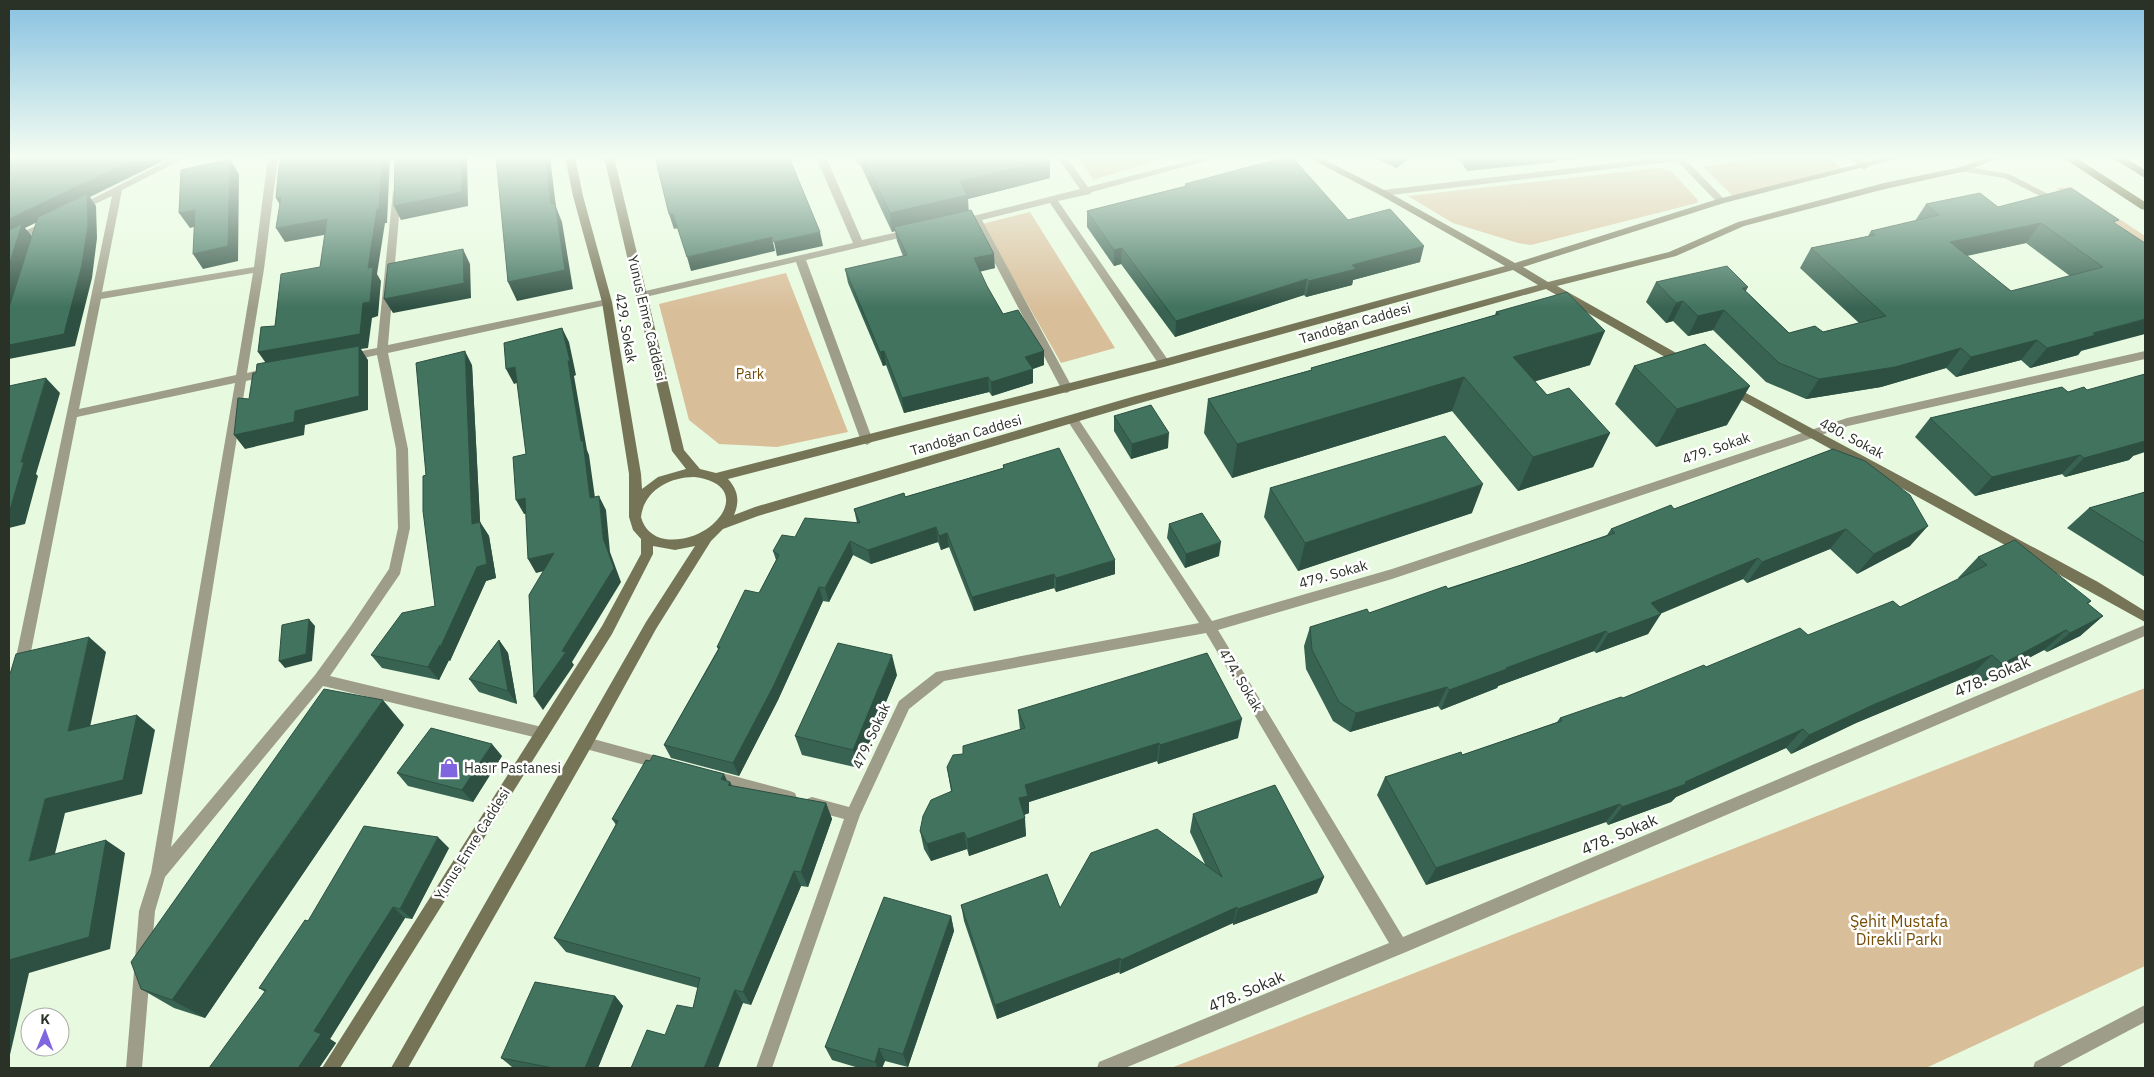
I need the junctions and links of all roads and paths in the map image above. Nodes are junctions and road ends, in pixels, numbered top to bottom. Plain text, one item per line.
1 (81, 207) edge
2 (115, 207) edge
3 (267, 207) edge
4 (394, 207) edge
5 (581, 207) edge
6 (621, 207) edge
7 (844, 207) edge
8 (1019, 207) edge
9 (1058, 207) edge
10 (1407, 207) edge
11 (1701, 207) edge
12 (1804, 207) edge
13 (976, 218) junction
14 (946, 225) edge
15 (42, 226) junction
16 (927, 229) edge
17 (9, 242) edge
18 (860, 244) junction
19 (36, 245) edge
20 (800, 258) junction
21 (1513, 267) junction
22 (260, 269) junction
23 (1544, 286) junction
24 (641, 295) junction
25 (97, 296) junction
26 (607, 302) junction
27 (382, 351) junction
28 (2145, 355) edge
29 (340, 359) edge
30 (1164, 363) junction
31 (1691, 366) edge
32 (278, 371) edge
33 (242, 377) junction
34 (1717, 381) edge
35 (1067, 389) junction
36 (73, 414) junction
37 (1073, 420) junction
38 (1812, 433) junction
39 (867, 441) junction
40 (696, 472) junction
41 (716, 478) junction
42 (636, 507) junction
43 (722, 525) junction
44 (709, 535) junction
45 (647, 538) junction
46 (2145, 617) edge
47 (1209, 627) junction
48 (2145, 630) edge
49 (16, 673) edge
50 (320, 679) junction
51 (542, 733) junction
52 (586, 743) junction
53 (681, 769) edge
54 (700, 774) edge
55 (852, 815) junction
56 (159, 873) junction
57 (1400, 946) junction
58 (2145, 1013) edge
59 (134, 1068) edge
60 (330, 1068) edge
61 (399, 1068) edge
62 (764, 1068) edge
63 (1105, 1068) edge
64 (2041, 1068) edge

1 - 15 street
2 - 25 street
3 - 22 street
4 - 27 street
5 - 26 main road, 429. Sokak
6 - 24 main road, Yunus Emre Caddesi
7 - 18 street
8 - 13 street
9 - 30 street
10 - 21 main road
11 - 21 main road, Tandoğan Caddesi
12 - 23 main road, Tandoğan Caddesi
13 - 14 street
13 - 35 street
15 - 17 street
15 - 19 street
16 - 18 street
18 - 20 street
20 - 24 street
20 - 39 street
21 - 23 main road
21 - 30 main road, Tandoğan Caddesi
22 - 25 street
22 - 33 street
23 - 31 main road
23 - 37 main road, Tandoğan Caddesi
24 - 40 main road, Yunus Emre Caddesi
25 - 36 street
26 - 27 street
26 - 42 main road, 429. Sokak
27 - 29 street
27 - 50 street
28 - 38 street, 479. Sokak
30 - 35 main road, Tandoğan Caddesi
32 - 33 street
33 - 36 street
33 - 56 street
34 - 38 main road, 480. Sokak
35 - 39 main road, Tandoğan Caddesi
36 - 49 street
37 - 43 main road, Tandoğan Caddesi
37 - 47 street, 474. Sokak
38 - 46 main road, 480. Sokak
38 - 47 street, 479. Sokak
39 - 41 main road, Tandoğan Caddesi
40 - 41 main road
40 - 42 main road
41 - 43 main road
42 - 45 main road
43 - 44 main road
44 - 45 main road
44 - 52 main road
45 - 51 main road, Yunus Emre Caddesi
47 - 55 street, 479. Sokak
47 - 57 street, 474. Sokak
48 - 57 street, 478. Sokak
50 - 51 street
50 - 56 street
51 - 60 main road, Yunus Emre Caddesi
52 - 53 street
52 - 61 main road
54 - 55 street
55 - 62 street, 479. Sokak
56 - 59 street
57 - 63 street, 478. Sokak
58 - 64 street

